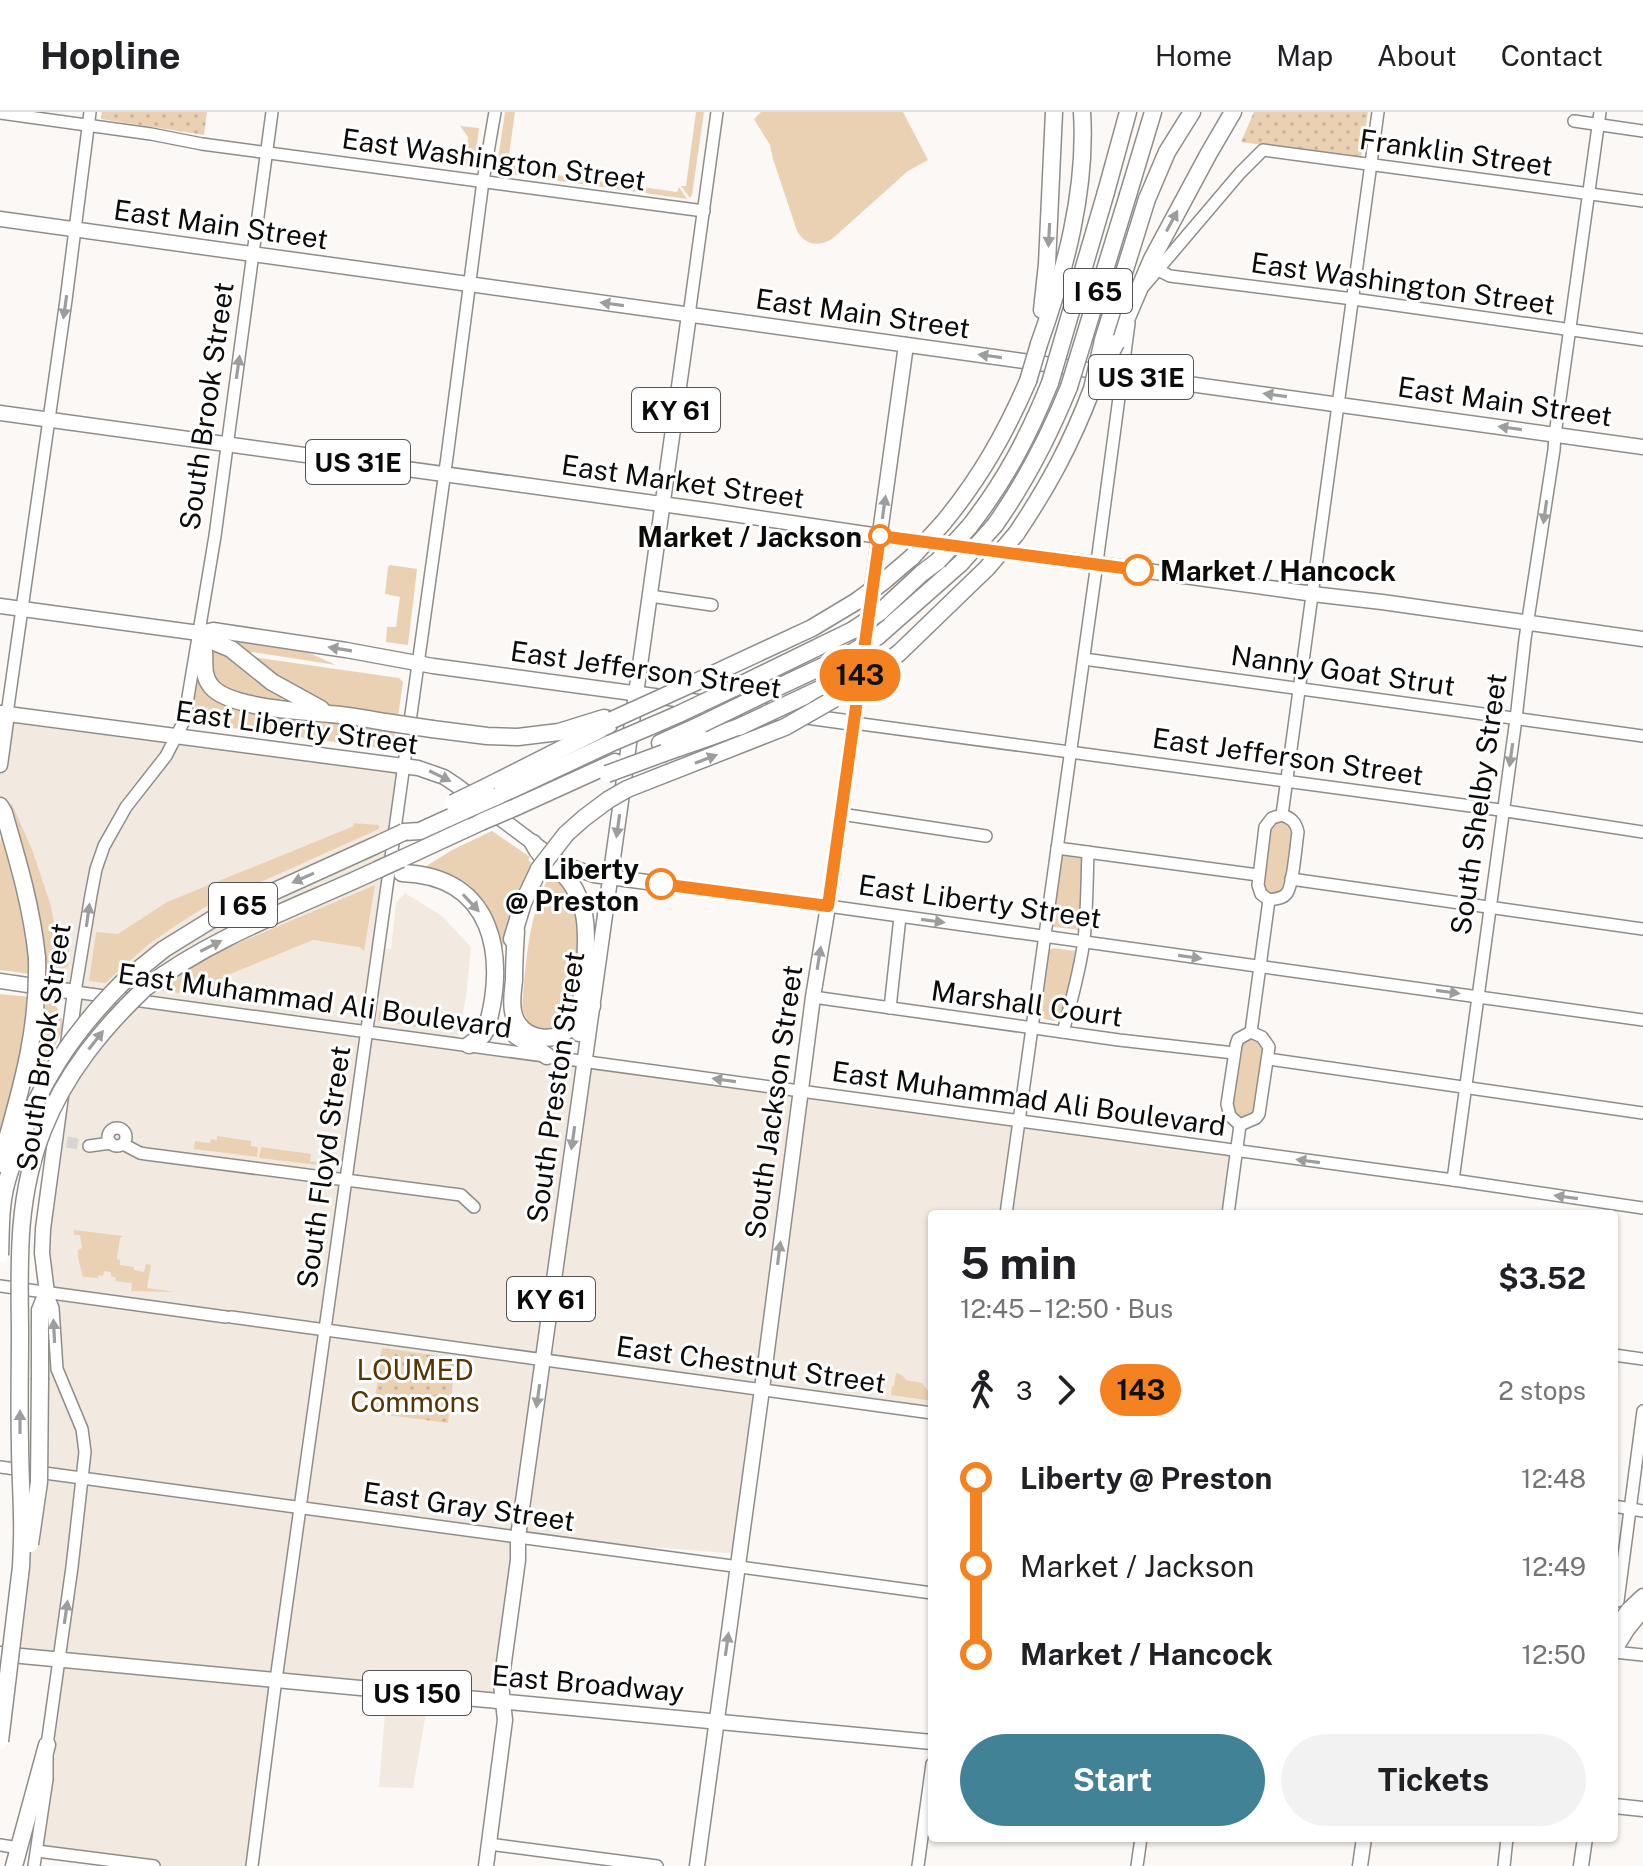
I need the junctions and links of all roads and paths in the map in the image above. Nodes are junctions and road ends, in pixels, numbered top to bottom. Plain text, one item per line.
1 (90, 112) edge
2 (272, 112) edge
3 (495, 112) edge
4 (717, 112) edge
5 (1054, 112) edge
6 (1082, 112) edge
7 (1128, 112) edge
8 (1153, 112) edge
9 (1192, 112) edge
10 (1225, 112) edge
11 (1233, 112) edge
12 (1378, 112) edge
13 (1600, 112) edge
14 (0, 113) edge
15 (1574, 121) dead end
16 (88, 125) junction
17 (1598, 125) junction
18 (1643, 131) edge
19 (267, 153) junction
20 (1209, 153) junction
21 (1371, 165) junction
22 (483, 181) junction
23 (1589, 193) junction
24 (1643, 201) edge
25 (704, 211) junction
26 (0, 219) edge
27 (76, 230) junction
28 (253, 255) junction
29 (1158, 270) junction
30 (470, 285) junction
31 (1353, 299) junction
32 (689, 315) junction
33 (1569, 330) junction
34 (1643, 340) edge
35 (1039, 344) junction
36 (906, 345) junction
37 (1123, 375) junction
38 (1092, 389) junction
39 (1338, 404) junction
40 (0, 413) edge
41 (49, 420) junction
42 (1555, 435) junction
43 (228, 444) junction
44 (1643, 447) edge
45 (443, 474) junction
46 (663, 504) junction
47 (880, 536) junction
48 (1097, 564) junction
49 (1312, 594) junction
50 (650, 596) junction
51 (712, 605) dead end
52 (0, 606) edge
53 (23, 609) junction
54 (1528, 622) junction
55 (199, 633) junction
56 (1643, 639) edge
57 (1084, 659) junction
58 (417, 663) junction
59 (1299, 688) junction
60 (843, 689) junction
61 (637, 694) junction
62 (4, 714) edge
63 (329, 714) junction
64 (1516, 719) junction
65 (612, 720) junction
66 (854, 723) junction
67 (1643, 736) edge
68 (176, 737) junction
69 (662, 748) junction
70 (1071, 753) junction
71 (0, 765) edge
72 (402, 766) junction
73 (1286, 782) junction
74 (492, 792) junction
75 (0, 806) edge
76 (1503, 811) junction
77 (841, 814) junction
78 (1282, 815) junction
79 (1643, 832) edge
80 (986, 836) dead end
81 (533, 843) junction
82 (1057, 848) junction
83 (1088, 852) junction
84 (402, 866) junction
85 (1258, 875) junction
86 (611, 877) junction
87 (1291, 879) junction
88 (1269, 900) junction
89 (828, 906) junction
90 (1491, 907) junction
91 (900, 917) junction
92 (1643, 929) edge
93 (516, 931) junction
94 (1045, 936) junction
95 (1084, 942) junction
96 (1260, 966) junction
97 (0, 981) edge
98 (75, 992) junction
99 (1479, 996) junction
100 (813, 997) junction
101 (592, 1006) junction
102 (890, 1008) junction
103 (1643, 1020) edge
104 (1033, 1028) junction
105 (366, 1031) junction
106 (1063, 1032) junction
107 (1251, 1032) junction
108 (525, 1043) junction
109 (469, 1045) junction
110 (1234, 1053) junction
111 (547, 1056) junction
112 (1268, 1059) junction
113 (584, 1061) junction
114 (1465, 1087) junction
115 (801, 1091) junction
116 (1643, 1113) edge
117 (1019, 1122) junction
118 (1240, 1125) junction
119 (92, 1146) tunnel mouth
120 (1236, 1151) junction
121 (0, 1166) edge
122 (345, 1180) junction
123 (1453, 1180) junction
124 (4, 1193) junction
125 (474, 1207) dead end
126 (1643, 1208) edge
127 (1007, 1210) edge
128 (1229, 1210) edge
129 (0, 1255) edge
130 (0, 1286) edge
131 (47, 1293) junction
132 (324, 1330) junction
133 (1618, 1356) edge
134 (543, 1359) junction
135 (1643, 1359) edge
136 (762, 1389) junction
137 (1643, 1411) edge
138 (928, 1412) edge
139 (0, 1467) edge
140 (82, 1478) junction
141 (300, 1507) junction
142 (1618, 1507) edge
143 (1629, 1509) junction
144 (1643, 1511) edge
145 (518, 1537) junction
146 (738, 1567) junction
147 (1618, 1573) edge
148 (928, 1592) edge
149 (1643, 1596) edge
150 (1643, 1610) edge
151 (1618, 1624) edge
152 (12, 1639) junction
153 (1618, 1645) edge
154 (1618, 1652) edge
155 (0, 1654) edge
156 (1643, 1655) edge
157 (59, 1659) junction
158 (276, 1680) junction
159 (503, 1701) junction
160 (717, 1721) junction
161 (0, 1741) edge
162 (928, 1742) edge
163 (47, 1745) junction
164 (928, 1793) edge
165 (1618, 1806) edge
166 (1643, 1809) edge
167 (1140, 1842) edge
168 (1363, 1842) edge
169 (1507, 1842) edge
170 (1584, 1842) edge
171 (489, 1844) junction
172 (0, 1845) edge
173 (19, 1848) junction
174 (37, 1851) junction
175 (14, 1866) edge
176 (34, 1866) edge
177 (154, 1866) edge
178 (252, 1866) edge
179 (486, 1866) edge
180 (657, 1866) edge
181 (697, 1866) edge
182 (918, 1866) edge
183 (1137, 1866) edge
184 (1360, 1866) edge
185 (1504, 1866) edge
186 (1581, 1866) edge

1 - 16 street
2 - 19 street, South Brook Street
3 - 22 street, South Floyd Street
4 - 25 street
5 -> 35 highway
6 - 35 highway
7 - 74 highway, I 65, bridge
8 - 69 highway, I 65, bridge
9 - 38 highway, bridge
10 - 20 highway
11 - 20 highway
12 - 21 street
13 - 17 street, South Shelby Street
14 - 16 street, East Washington Street
15 - 17 street
16 - 19 street, East Washington Street
16 - 27 street
17 - 18 street
17 - 23 street, South Shelby Street
19 - 22 street, East Washington Street
19 - 28 street, South Brook Street
38 -> 20 highway, bridge
21 - 23 street, Franklin Street
21 - 29 street, Franklin Street
21 - 31 street
22 - 25 street, East Washington Street
22 - 30 street, South Floyd Street
23 - 24 street, Franklin Street
23 - 33 street, South Shelby Street
25 - 32 street
26 - 27 main road, US 31E
27 - 28 main road, East Main Street / US 31E
27 -> 41 street
28 - 30 main road, East Main Street / US 31E
43 -> 28 street, South Brook Street
29 - 31 street, East Washington Street
29 - 37 street
32 -> 30 main road, East Main Street / US 31E
30 - 45 street, South Floyd Street
31 - 33 street, East Washington Street
31 - 39 street
32 - 36 main road, East Main Street / US 31E
32 - 46 main road, South Preston Street / KY 61
33 - 34 street, East Washington Street
33 - 42 street, South Shelby Street
35 - 65 highway, bridge
37 -> 36 main road, East Main Street / US 31E
47 -> 36 main road, South Jackson Street
39 -> 37 main road, East Main Street / US 31E
37 - 48 street
38 - 60 highway, bridge
42 -> 39 main road, East Main Street / US 31E
39 - 49 street
40 - 41 main road, US 31E
41 - 43 main road, East Market Street / US 31E
41 - 53 street
42 - 44 main road, East Main Street / US 31E
42 -> 54 street, South Shelby Street
43 - 45 main road, East Market Street / US 31E
43 - 55 street, South Brook Street
45 - 46 main road, East Market Street / US 31E
45 - 58 street, South Floyd Street
46 - 47 main road, East Market Street / US 31E
46 - 50 main road, South Preston Street / KY 61
47 - 48 main road, East Market Street / US 31E
47 - 66 main road, South Jackson Street
48 - 49 main road, East Market Street / US 31E
48 - 57 street
49 - 54 main road, East Market Street / US 31E
49 - 59 street
50 - 51 street
50 - 61 main road, South Preston Street / KY 61
52 - 53 main road, East Jefferson Street
53 - 55 main road, East Jefferson Street
53 - 62 street
54 - 56 main road, East Market Street / US 31E
54 - 64 street, South Shelby Street
58 -> 55 main road, East Jefferson Street
55 - 63 highway
55 - 63 highway
55 - 68 street, South Brook Street
57 - 59 street, Nanny Goat Strut
57 - 70 street
58 - 61 main road, East Jefferson Street
58 - 72 street, South Floyd Street
59 - 64 street, Nanny Goat Strut
59 - 73 street
60 - 69 highway, bridge
93 -> 60 highway, bridge
61 - 66 main road, East Jefferson Street
61 -> 86 main road, South Preston Street / KY 61
62 - 68 main road, East Liberty Street
62 - 71 main road
63 - 65 highway, bridge
64 - 67 street, Nanny Goat Strut
64 -> 76 street, South Shelby Street
65 - 74 highway
66 - 70 street, East Jefferson Street
66 - 77 main road, South Jackson Street
68 - 72 main road, East Liberty Street
98 -> 68 street, South Brook Street
69 - 84 highway, I 65, bridge
70 - 73 street, East Jefferson Street
70 - 82 street
72 -> 81 main road, East Liberty Street
72 - 105 street, South Floyd Street
73 - 76 street, East Jefferson Street
73 - 78 street
74 -> 124 highway, I 65, bridge
75 - 121 highway, bridge
76 - 79 street, East Jefferson Street
76 - 90 street, South Shelby Street
77 - 80 street
77 - 89 main road, South Jackson Street
78 - 85 street
78 - 87 street
81 - 86 main road, East Liberty Street
81 - 93 highway
82 - 83 street
82 - 94 street
83 - 85 street
83 - 95 street
84 -> 109 highway
152 -> 84 highway, I 65, bridge
85 - 88 street
86 - 89 main road, East Liberty Street
86 - 101 main road, South Preston Street / KY 61
87 - 88 street
87 - 90 street
88 - 96 street
89 - 91 street, East Liberty Street
100 -> 89 main road, South Jackson Street
90 - 92 street
90 - 99 street, South Shelby Street
91 -> 94 street, East Liberty Street
91 - 102 street
93 - 108 highway
94 - 95 street, East Liberty Street
94 - 104 street
95 -> 96 street, East Liberty Street
95 - 106 street
96 -> 99 street, East Liberty Street
96 - 107 street
97 - 98 main road
98 - 105 street, East Muhammad Ali Boulevard
98 - 131 main road, South Brook Street
99 - 103 street, East Liberty Street
99 - 114 street, South Shelby Street
100 - 102 street, Marshall Court
100 - 115 main road, South Jackson Street
101 - 108 highway
101 - 113 main road, South Preston Street / KY 61
102 - 104 street, Marshall Court
104 - 106 street, Marshall Court
104 - 117 street
105 - 109 street, East Muhammad Ali Boulevard
105 - 122 street, South Floyd Street
106 - 110 street, Marshall Court
107 - 110 street
107 - 112 street
108 - 111 highway
109 - 111 street, East Muhammad Ali Boulevard
110 - 118 street
111 - 113 street, East Muhammad Ali Boulevard
112 - 114 street
112 - 118 street
115 -> 113 street, East Muhammad Ali Boulevard
113 -> 134 main road, South Preston Street / KY 61
114 - 116 street
114 - 123 street, South Shelby Street
115 - 117 street, East Muhammad Ali Boulevard
136 -> 115 main road, South Jackson Street
117 - 120 street, East Muhammad Ali Boulevard
117 - 127 street
118 - 120 street
119 - 122 street
123 -> 120 street, East Muhammad Ali Boulevard
120 - 128 street
121 - 124 highway, bridge
122 - 125 street
122 - 132 street, South Floyd Street
126 -> 123 street, East Muhammad Ali Boulevard
124 - 129 highway, I 65, bridge
130 - 131 street, East Chestnut Street
131 - 132 street, East Chestnut Street
140 -> 131 street, South Brook Street
131 - 152 highway, bridge
132 - 134 street, East Chestnut Street
132 - 141 street, South Floyd Street
133 - 135 street
134 - 136 street, East Chestnut Street
134 -> 145 main road, South Preston Street / KY 61
136 - 138 street, East Chestnut Street
136 - 146 main road, South Jackson Street
137 - 143 street
139 - 140 street, East Gray Street
140 - 141 street, East Gray Street
157 -> 140 street, South Brook Street
141 - 145 street, East Gray Street
141 - 158 street, South Floyd Street
142 - 143 street
143 - 144 street
143 - 147 street
145 - 146 street, East Gray Street
145 - 159 main road, South Preston Street / KY 61
146 - 148 street, East Gray Street
160 -> 146 main road, South Jackson Street
149 - 151 main road
150 - 153 main road
152 - 161 highway, I 65, bridge
154 - 156 street
155 - 157 main road, East Broadway / US 150
157 - 158 main road, East Broadway / US 150
157 - 163 street, South Brook Street
158 - 159 main road, East Broadway / US 150
158 - 178 street, South Floyd Street
159 - 160 main road, East Broadway / US 150
159 - 171 main road, South Preston Street / KY 61
160 - 162 main road, East Broadway / US 150
160 - 181 main road, South Jackson Street
163 - 173 highway
163 - 174 street, South Brook Street
164 - 182 street
165 - 166 main road
167 - 183 street
168 - 184 main road
169 - 185 street
170 - 186 main road
171 - 179 main road, South Preston Street / KY 61
171 - 180 street
172 - 173 street
173 - 175 highway
174 - 176 street, South Brook Street
174 - 177 street

